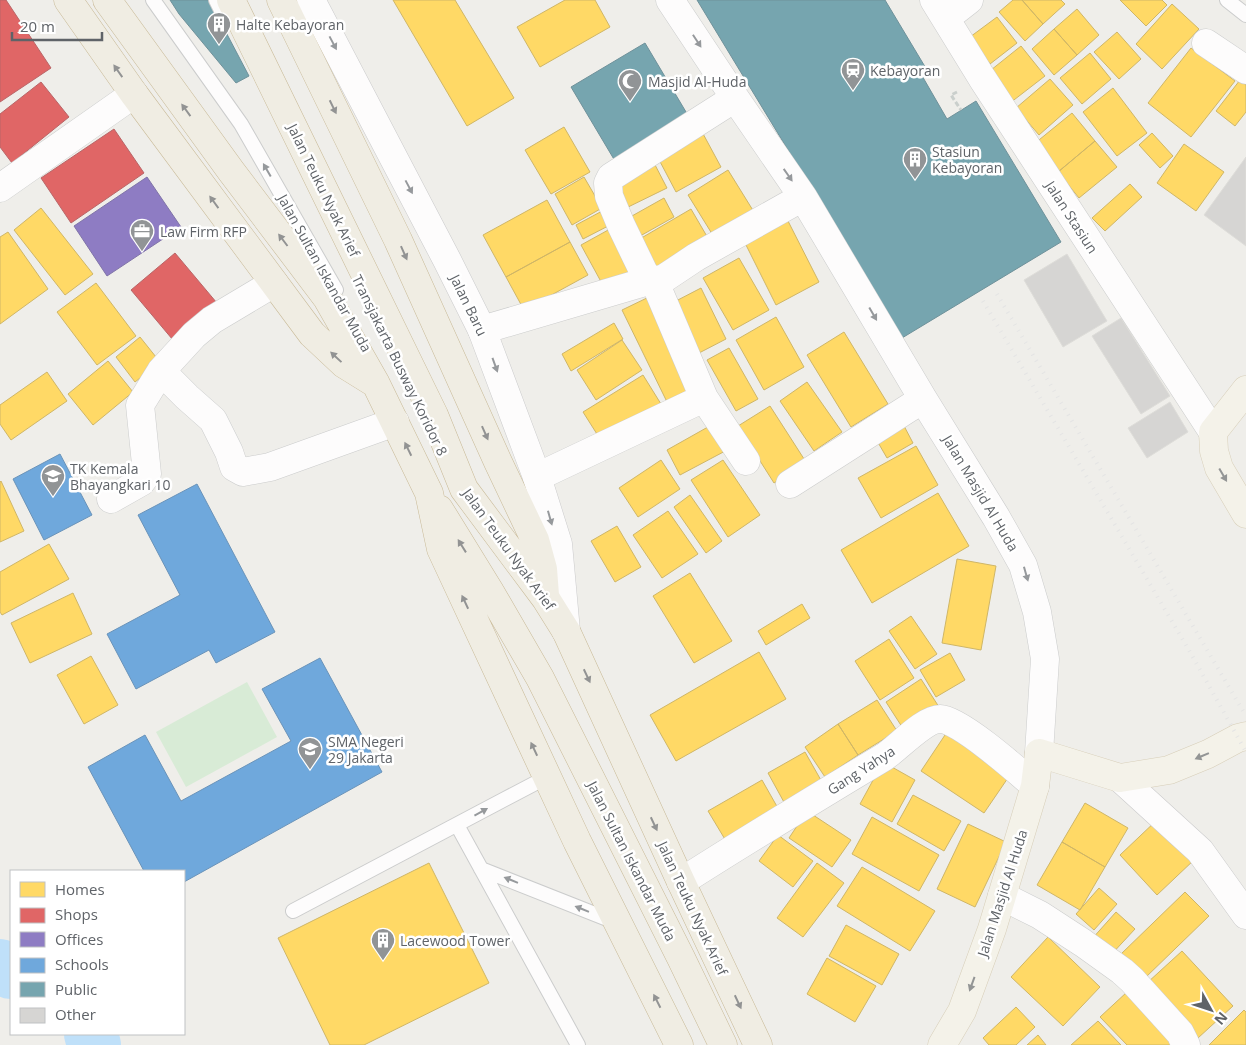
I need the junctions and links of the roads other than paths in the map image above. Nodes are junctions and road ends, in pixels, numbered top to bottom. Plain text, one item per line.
1 (68, 0) edge
2 (107, 0) edge
3 (153, 0) edge
4 (216, 0) edge
5 (231, 0) edge
6 (281, 0) edge
7 (311, 0) edge
8 (670, 0) edge
9 (969, 0) edge
10 (1226, 0) edge
11 (940, 9) edge
12 (1246, 15) edge
13 (1206, 42) dead end
14 (1246, 70) edge
15 (134, 94) junction
16 (735, 98) junction
17 (0, 188) edge
18 (803, 197) junction
19 (651, 280) junction
20 (274, 283) junction
21 (482, 330) junction
22 (161, 372) junction
23 (376, 384) junction
24 (1246, 390) edge
25 (704, 398) junction
26 (923, 400) junction
27 (395, 422) junction
28 (1213, 432) junction
29 (746, 460) dead end
30 (537, 477) junction
31 (790, 484) dead end
32 (464, 489) junction
33 (429, 493) junction
34 (111, 499) dead end
35 (1246, 514) edge
36 (546, 599) junction
37 (566, 631) junction
38 (540, 678) junction
39 (1246, 736) edge
40 (1039, 753) junction
41 (548, 777) junction
42 (1120, 778) junction
43 (1035, 786) junction
44 (457, 825) junction
45 (481, 868) junction
46 (681, 882) junction
47 (1002, 896) junction
48 (293, 911) dead end
49 (1246, 915) edge
50 (618, 923) junction
51 (578, 1045) edge
52 (679, 1045) edge
53 (723, 1045) edge
54 (758, 1045) edge
55 (942, 1045) edge
56 (1186, 1045) edge

15 -> 1 highway
23 -> 2 highway, Jalan Sultan Iskandar Muda
23 -> 3 lane, Jalan Sultan Iskandar Muda
4 - 32 lane, Transjakarta Busway Koridor 8
5 - 32 highway, Jalan Teuku Nyak Arief
6 -> 36 highway
7 -> 21 street, Jalan Baru
8 -> 16 street, Jalan Masjid Al Huda
9 - 11 street
10 - 12 lane
11 - 28 street, Jalan Stasiun
13 - 14 street
15 - 17 street
20 -> 15 highway
16 -> 18 street, Jalan Masjid Al Huda
16 - 19 street
18 - 19 street
18 -> 26 street, Jalan Masjid Al Huda
19 - 21 street
19 - 25 street
20 - 22 street
23 -> 20 highway
21 -> 30 street, Jalan Baru
22 - 27 street
22 - 34 street
23 - 27 highway
24 - 28 main road
25 - 29 street
25 - 30 street
26 - 31 street
26 -> 40 street, Jalan Masjid Al Huda
33 -> 27 highway
28 -> 35 main road
30 -> 37 street, Jalan Baru
32 - 36 highway, Jalan Teuku Nyak Arief
32 - 38 highway, Jalan Sultan Iskandar Muda
38 -> 33 highway, Jalan Sultan Iskandar Muda
41 -> 33 highway
36 - 37 highway, Jalan Teuku Nyak Arief
37 -> 46 highway, Jalan Teuku Nyak Arief
38 - 53 highway, Jalan Sultan Iskandar Muda
39 -> 42 main road
40 - 42 main road
40 - 43 main road, Jalan Masjid Al Huda
44 -> 41 lane
41 - 50 highway
42 - 49 street
43 - 46 street, Gang Yahya
43 - 47 main road, Jalan Masjid Al Huda
44 - 45 lane
44 - 48 lane
50 -> 45 lane
45 - 51 lane
46 -> 54 highway, Jalan Teuku Nyak Arief
47 -> 55 main road, Jalan Masjid Al Huda
47 - 56 street
52 -> 50 highway

